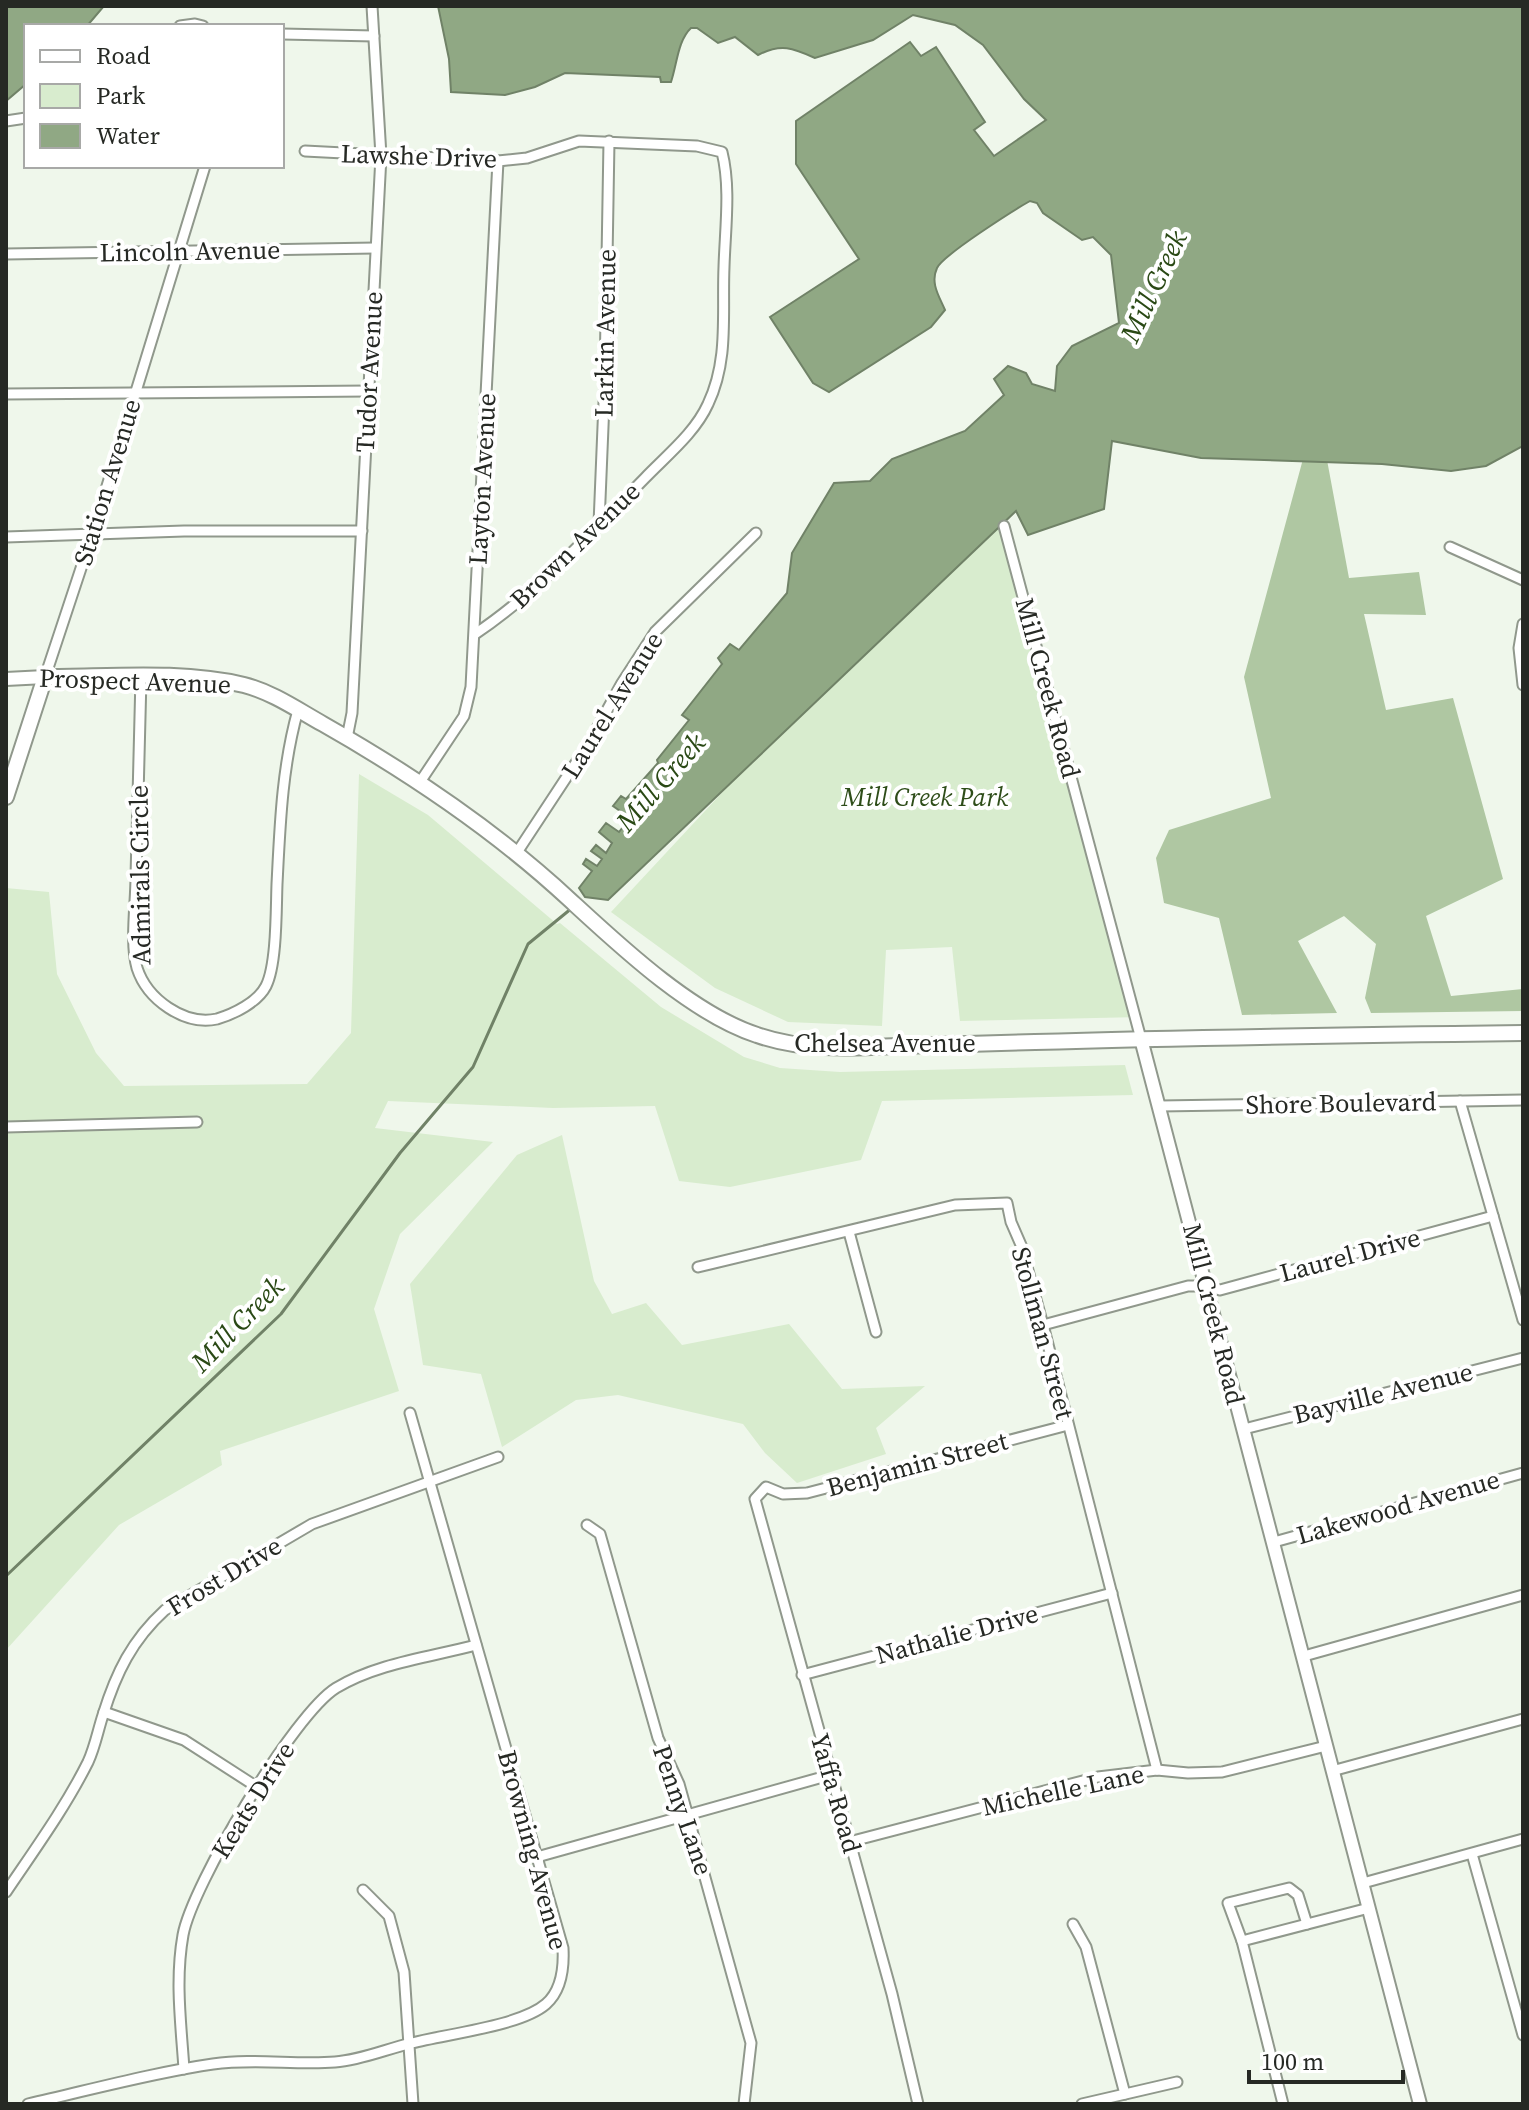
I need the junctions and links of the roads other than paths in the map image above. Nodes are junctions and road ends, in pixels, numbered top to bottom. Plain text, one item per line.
1 (372, 6) edge
2 (284, 34) edge
3 (374, 36) junction
4 (609, 141) junction
5 (305, 151) dead end
6 (722, 152) joint
7 (381, 156) junction
8 (498, 161) junction
9 (204, 168) edge
10 (375, 248) junction
11 (178, 251) junction
12 (6, 254) edge
13 (369, 391) junction
14 (135, 393) junction
15 (6, 394) edge
16 (599, 524) junction
17 (1004, 526) dead end
18 (362, 531) junction
19 (756, 533) dead end
20 (92, 535) junction
21 (6, 537) edge
22 (1450, 547) dead end
23 (1523, 580) edge
24 (1523, 624) edge
25 (475, 634) junction
26 (45, 677) junction
27 (141, 677) junction
28 (6, 679) edge
29 (1523, 685) edge
30 (298, 710) junction
31 (347, 738) junction
32 (420, 782) junction
33 (6, 797) edge
34 (516, 854) junction
35 (1523, 1033) edge
36 (1141, 1039) junction
37 (1523, 1100) edge
38 (1460, 1101) junction
39 (1160, 1106) junction
40 (197, 1122) dead end
41 (6, 1127) edge
42 (1493, 1216) junction
43 (849, 1232) junction
44 (698, 1267) dead end
45 (1207, 1286) junction
46 (1523, 1320) edge
47 (1043, 1325) junction
48 (876, 1332) dead end
49 (1523, 1358) edge
50 (410, 1413) dead end
51 (1068, 1425) junction
52 (1244, 1429) junction
53 (498, 1457) dead end
54 (1523, 1473) edge
55 (430, 1482) junction
56 (766, 1487) joint
57 (587, 1525) dead end
58 (1274, 1542) junction
59 (1112, 1593) junction
60 (1523, 1595) edge
61 (476, 1645) junction
62 (1304, 1656) junction
63 (802, 1675) junction
64 (104, 1712) junction
65 (1523, 1719) edge
66 (1326, 1746) junction
67 (1157, 1770) junction
68 (1332, 1771) junction
69 (830, 1775) junction
70 (257, 1787) junction
71 (688, 1814) junction
72 (1523, 1839) edge
73 (849, 1842) junction
74 (1472, 1854) junction
75 (537, 1857) junction
76 (1363, 1883) junction
77 (363, 1890) dead end
78 (6, 1892) edge
79 (1369, 1908) junction
80 (1073, 1924) dead end
81 (1307, 1924) junction
82 (1242, 1941) junction
83 (1523, 2035) edge
84 (408, 2044) junction
85 (184, 2069) junction
86 (1177, 2082) dead end
87 (1125, 2094) junction
88 (28, 2104) edge
89 (413, 2104) edge
90 (744, 2104) edge
91 (918, 2104) edge
92 (1082, 2104) edge
93 (1283, 2104) edge
94 (1420, 2104) edge

1 - 3 street, Tudor Avenue
2 - 3 street
3 - 7 street, Tudor Avenue
4 - 6 street, Lawshe Drive
4 - 8 street, Lawshe Drive
4 - 16 street, Larkin Avenue
5 - 7 street, Lawshe Drive
6 - 16 street, Brown Avenue
7 - 8 street, Lawshe Drive
7 - 10 street, Tudor Avenue
8 - 25 street, Layton Avenue
9 - 11 street, Station Avenue
10 - 11 street, Lincoln Avenue
10 - 13 street, Tudor Avenue
11 - 12 street, Lincoln Avenue
11 - 14 street, Station Avenue
13 - 14 street
13 - 18 street, Tudor Avenue
14 - 15 street
14 - 20 street, Station Avenue
16 - 25 street, Brown Avenue
17 - 36 street, Mill Creek Road
18 - 20 street
18 - 31 street, Tudor Avenue
19 - 34 street, Laurel Avenue
20 - 21 street
20 - 26 street, Station Avenue
22 - 23 street
24 - 29 street
25 - 32 street, Layton Avenue
26 - 27 main road, Prospect Avenue
26 - 28 street, Prospect Avenue
26 - 33 main road, Station Avenue
27 - 30 main road, Prospect Avenue
27 - 30 street, Admirals Circle
30 - 31 main road, Prospect Avenue
31 - 32 main road, Chelsea Avenue
32 - 34 main road, Chelsea Avenue
34 - 36 main road, Chelsea Avenue
35 - 36 main road, Chelsea Avenue
36 - 39 street, Mill Creek Road
37 - 38 street, Shore Boulevard
38 - 39 street, Shore Boulevard
38 - 42 street
39 - 45 street, Mill Creek Road
40 - 41 street
42 - 45 street, Laurel Drive
42 - 46 street
43 - 44 street, Stollman Street
43 - 47 street, Stollman Street
43 - 48 street
45 - 47 street, Laurel Drive
45 - 52 street, Mill Creek Road
47 - 51 street, Stollman Street
49 - 52 street, Bayville Avenue
50 - 55 street, Browning Avenue
51 - 56 street, Benjamin Street
51 - 59 street, Stollman Street
52 - 58 street, Mill Creek Road
53 - 55 street, Frost Drive
54 - 58 street, Lakewood Avenue
55 - 61 street, Browning Avenue
55 - 64 street, Frost Drive
56 - 63 street, Yaffa Road
57 - 71 street, Penny Lane
58 - 62 street, Mill Creek Road
59 - 63 street, Nathalie Drive
59 - 67 street, Stollman Street
60 - 62 street
61 - 70 street, Keats Drive
61 - 75 street, Browning Avenue
62 - 66 street, Mill Creek Road
63 - 69 street, Yaffa Road
64 - 70 street
64 - 78 street, Frost Drive
65 - 68 street
66 - 67 street, Michelle Lane
66 - 68 street, Mill Creek Road
67 - 73 street, Michelle Lane
68 - 76 street, Mill Creek Road
69 - 71 street
69 - 73 street, Yaffa Road
70 - 85 street, Keats Drive
71 - 75 street
71 - 90 street, Penny Lane
72 - 74 street
73 - 91 street, Yaffa Road
74 - 76 street
74 - 83 street
75 - 84 street, Browning Avenue
76 - 79 street, Mill Creek Road
77 - 84 street
79 - 81 street
79 - 94 street, Mill Creek Road
80 - 87 street
81 - 82 street
81 - 82 street
82 - 93 street
84 - 85 street, Browning Avenue
84 - 89 street
85 - 88 street, Browning Avenue
86 - 87 street
87 - 92 street

